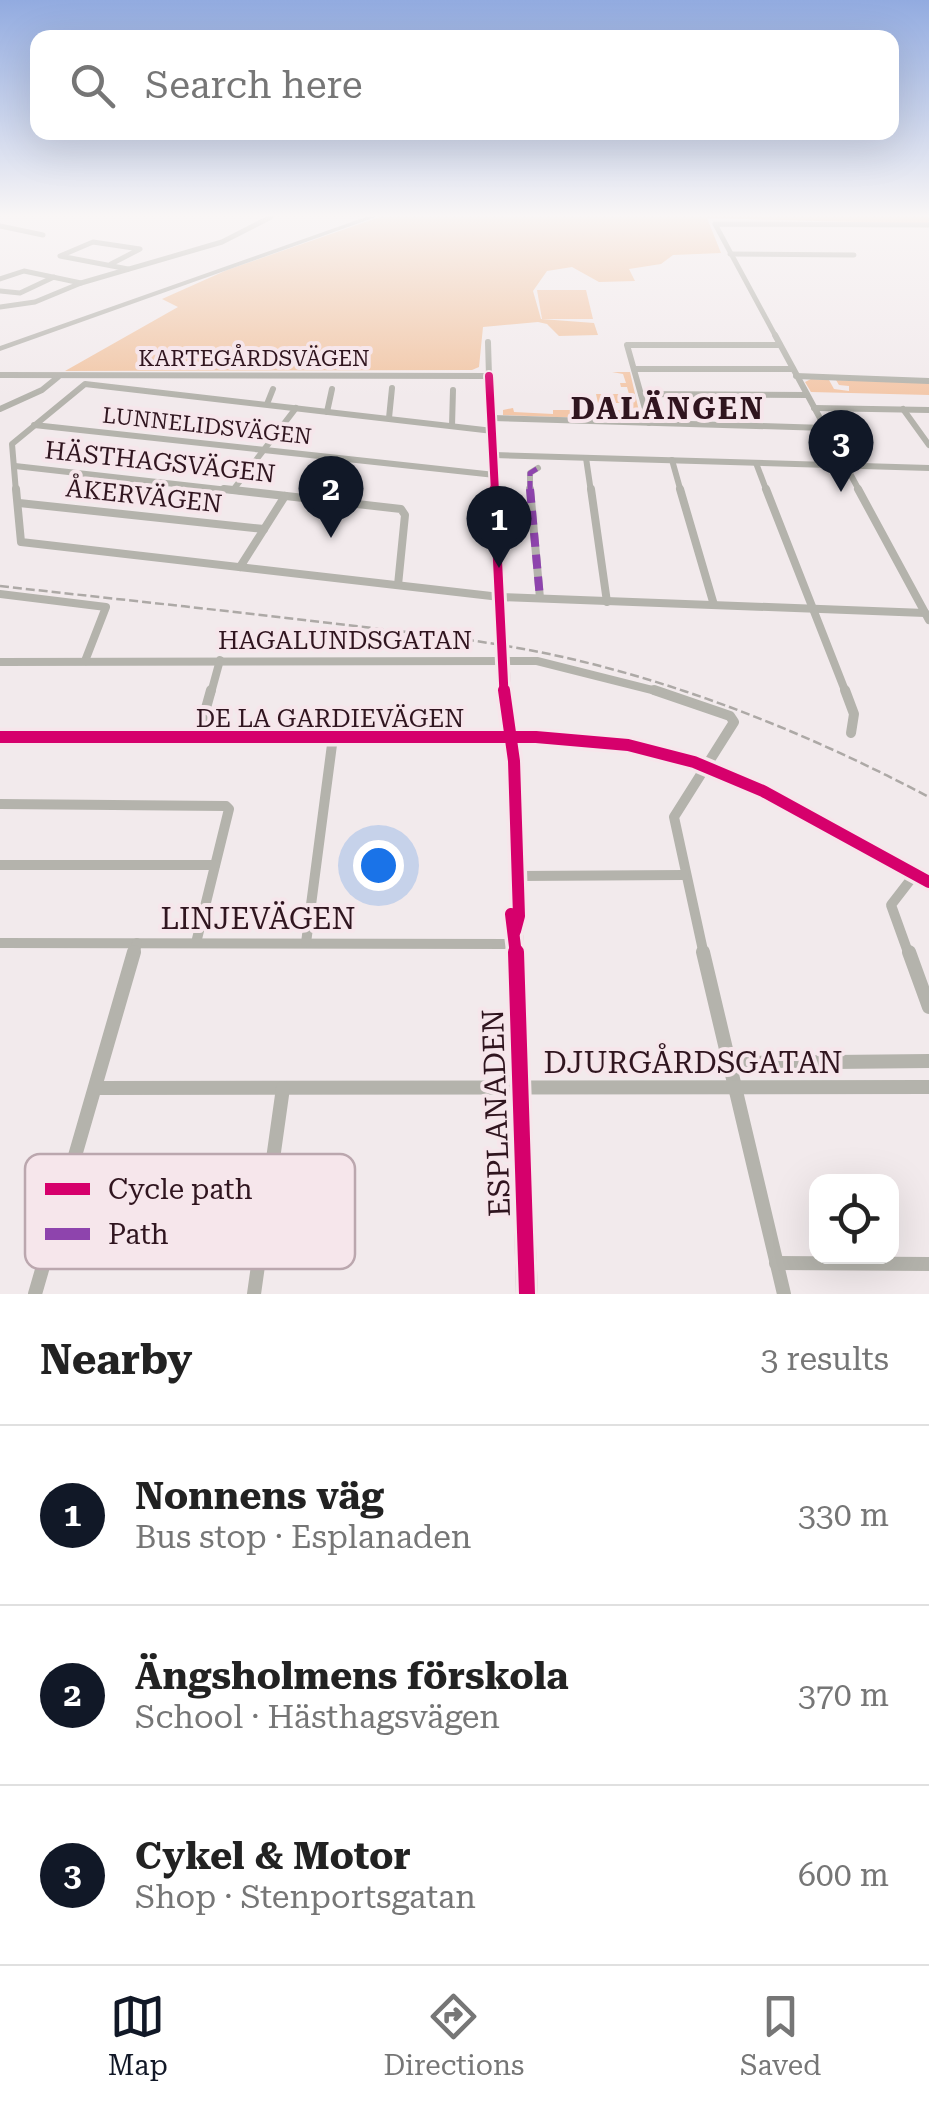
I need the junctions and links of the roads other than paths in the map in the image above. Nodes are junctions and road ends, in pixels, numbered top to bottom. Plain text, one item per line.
1 (53, 277) edge
2 (61, 277) edge
3 (103, 277) edge
4 (200, 277) edge
5 (743, 277) edge
6 (81, 283) junction
7 (0, 291) edge
8 (0, 307) edge
9 (27, 342) junction
10 (488, 342) dead end
11 (626, 345) joint
12 (780, 345) junction
13 (0, 349) edge
14 (0, 364) edge
15 (634, 369) junction
16 (794, 373) junction
17 (0, 376) edge
18 (18, 376) junction
19 (58, 376) junction
20 (132, 376) junction
21 (489, 376) junction
22 (929, 381) edge
23 (125, 388) junction
24 (392, 388) dead end
25 (272, 389) dead end
26 (332, 389) dead end
27 (452, 390) dead end
28 (641, 394) junction
29 (807, 395) junction
30 (267, 404) junction
31 (296, 408) junction
32 (814, 408) junction
33 (0, 409) edge
34 (904, 409) junction
35 (929, 410) edge
36 (327, 412) junction
37 (389, 418) junction
38 (649, 423) junction
39 (492, 424) junction
40 (34, 425) junction
41 (452, 426) junction
42 (825, 428) junction
43 (929, 445) edge
44 (263, 450) junction
45 (494, 454) junction
46 (586, 458) junction
47 (672, 460) junction
48 (756, 463) junction
49 (15, 466) junction
50 (846, 466) junction
51 (538, 468) dead end
52 (929, 468) edge
53 (495, 476) junction
54 (233, 490) junction
55 (286, 496) junction
56 (19, 503) junction
57 (264, 529) junction
58 (240, 567) junction
59 (398, 585) junction
60 (0, 594) edge
61 (500, 598) junction
62 (540, 598) junction
63 (607, 602) junction
64 (714, 605) junction
65 (817, 609) junction
66 (927, 616) edge
67 (220, 660) junction
68 (504, 660) junction
69 (85, 661) junction
70 (0, 662) edge
71 (851, 733) dead end
72 (0, 737) edge
73 (198, 737) junction
74 (334, 737) junction
75 (510, 746) junction
76 (706, 768) junction
77 (0, 804) edge
78 (0, 864) edge
79 (215, 865) junction
80 (915, 874) junction
81 (684, 875) junction
82 (518, 876) junction
83 (929, 882) edge
84 (515, 937) junction
85 (137, 942) junction
86 (306, 942) junction
87 (0, 943) edge
88 (196, 943) junction
89 (929, 1007) edge
90 (929, 1061) edge
91 (730, 1063) junction
92 (929, 1086) edge
93 (96, 1088) junction
94 (283, 1088) junction
95 (520, 1088) junction
96 (735, 1088) junction
97 (76, 1154) edge
98 (274, 1154) edge
99 (776, 1263) junction
100 (929, 1264) edge
101 (42, 1269) edge
102 (258, 1269) edge
103 (35, 1294) edge
104 (254, 1294) edge
105 (527, 1294) edge
106 (784, 1294) edge

1 - 7 street
2 - 6 street
3 - 6 street
4 - 9 street
5 - 12 street
6 - 8 street
9 - 13 street
9 - 14 street
10 - 21 street, ESPLANADEN
11 - 12 street
11 - 15 street
12 - 16 street
14 - 18 street, KARTEGÅRDSVÄGEN
15 - 16 street
15 - 28 street
16 - 22 street
16 - 29 street
17 - 18 street, KARTEGÅRDSVÄGEN
18 - 19 street, KARTEGÅRDSVÄGEN
19 - 20 street, KARTEGÅRDSVÄGEN
19 - 33 street
20 - 21 street, KARTEGÅRDSVÄGEN
20 - 23 street
21 - 39 street, ESPLANADEN
23 - 30 street
23 - 40 street
24 - 37 street
25 - 30 street
26 - 36 street
27 - 41 street
28 - 29 street
28 - 38 street
29 - 32 street
30 - 31 street
31 - 36 street
31 - 44 street
32 - 34 street
32 - 42 street
34 - 35 street
34 - 43 street
36 - 37 street
37 - 41 street
38 - 39 street
38 - 42 street
39 - 41 street
39 - 45 street, ESPLANADEN
40 - 44 street, LUNNELIDSVÄGEN
40 - 49 street
42 - 50 street
44 - 53 street, LUNNELIDSVÄGEN
44 - 54 street
45 - 46 street
45 - 53 street, ESPLANADEN
46 - 47 street
46 - 63 street
47 - 48 street
47 - 64 street
48 - 50 street
48 - 65 street
49 - 54 street, HÄSTHAGSVÄGEN
49 - 56 street
50 - 52 street
50 - 66 street
51 - 62 street
53 - 61 street, ESPLANADEN
54 - 55 street, HÄSTHAGSVÄGEN
55 - 57 street
55 - 59 street, HÄSTHAGSVÄGEN
56 - 57 street, ÅKERVÄGEN
56 - 58 street
57 - 58 street
58 - 59 street
59 - 61 street
60 - 69 street
61 - 62 street
61 - 68 street, ESPLANADEN
62 - 63 street
63 - 64 street
64 - 65 street
65 - 66 street
65 - 71 street
67 - 68 street, HAGALUNDSGATAN
67 - 69 street, HAGALUNDSGATAN
67 - 73 street
68 - 75 street, ESPLANADEN
68 - 76 street, HAGALUNDSGATAN
69 - 70 street, HAGALUNDSGATAN
72 - 73 street, DE LA GARDIEVÄGEN
73 - 74 street, DE LA GARDIEVÄGEN
74 - 75 street, DE LA GARDIEVÄGEN
74 - 86 street
75 - 76 street, DE LA GARDIEVÄGEN
75 - 82 street, ESPLANADEN
75 - 84 street, ESPLANADEN
76 - 80 street, DE LA GARDIEVÄGEN
76 - 81 street
77 - 79 street
78 - 79 street
79 - 88 street
80 - 83 street, DE LA GARDIEVÄGEN
80 - 89 street
81 - 82 street
81 - 91 street
82 - 84 street, ESPLANADEN
84 - 86 street, LINJEVÄGEN
84 - 95 street, ESPLANADEN
85 - 87 street, LINJEVÄGEN
85 - 88 street, LINJEVÄGEN
85 - 93 street
86 - 88 street, LINJEVÄGEN
90 - 91 street, DJURGÅRDSGATAN
91 - 96 street
92 - 96 street, DJURGÅRDSGATAN
93 - 94 street, DJURGÅRDSGATAN
93 - 97 street
94 - 95 street, DJURGÅRDSGATAN
94 - 98 street
95 - 96 street, DJURGÅRDSGATAN
95 - 105 street, ESPLANADEN
96 - 99 street
99 - 100 street
99 - 106 street
101 - 103 street
102 - 104 street

